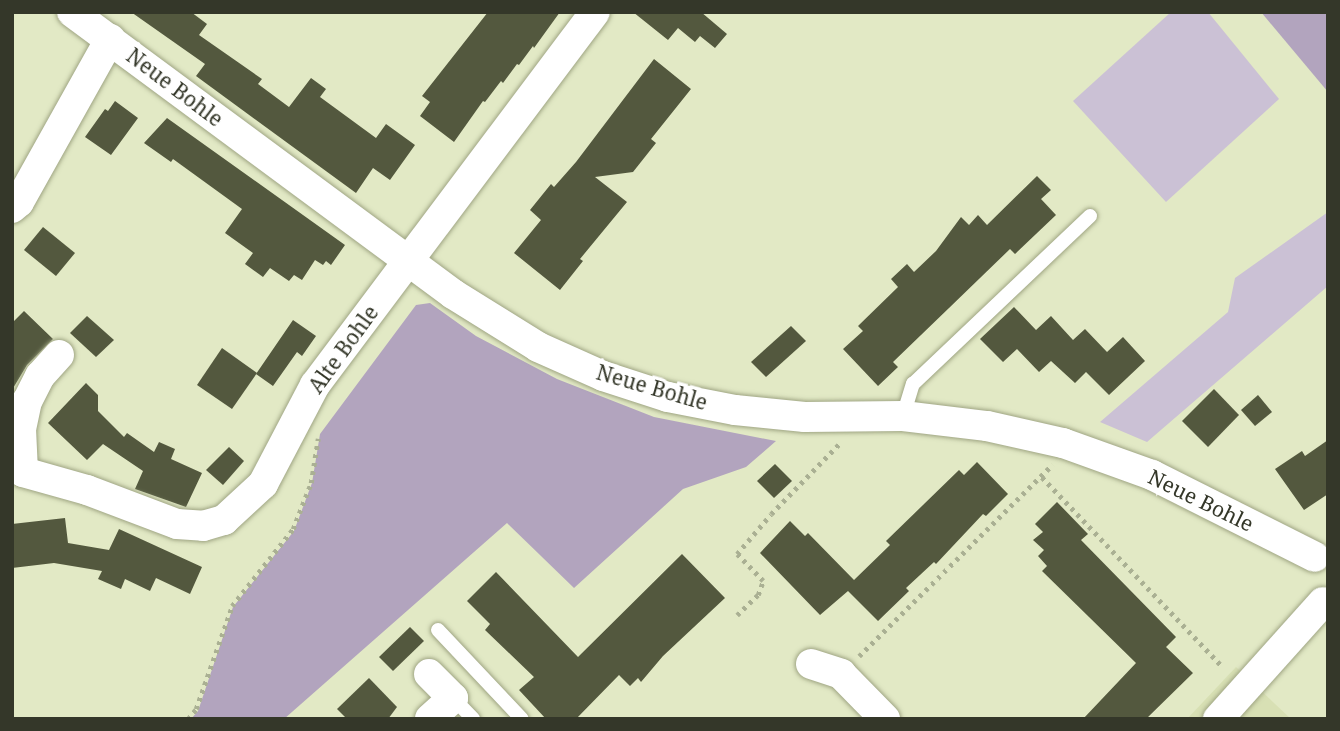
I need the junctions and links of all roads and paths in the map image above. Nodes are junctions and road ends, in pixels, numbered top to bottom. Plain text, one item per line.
1 (72, 12) edge
2 (595, 12) edge
3 (110, 39) junction
4 (12, 208) edge
5 (1090, 216) dead end
6 (409, 261) junction
7 (59, 355) dead end
8 (857, 414) junction
9 (903, 416) junction
10 (319, 433) dead end
11 (1063, 443) junction
12 (18, 477) edge
13 (1042, 477) junction
14 (1321, 551) edge
15 (1325, 604) edge
16 (737, 615) dead end
17 (438, 630) dead end
18 (811, 664) dead end
19 (1223, 667) dead end
20 (429, 674) dead end
21 (841, 674) junction
22 (463, 708) edge
23 (1228, 716) edge
24 (188, 719) edge
25 (430, 719) edge
26 (522, 719) edge
27 (886, 719) edge

1 - 3 street, Neue Bohle
2 - 6 street, Alte Bohle
3 - 4 street
3 - 6 street, Neue Bohle
5 - 9 lane
6 - 8 street, Neue Bohle
6 - 12 street, Alte Bohle
7 - 12 street, Alte Bohle
8 - 9 street, Neue Bohle
8 - 16 path
9 - 11 street, Neue Bohle
10 - 24 path
11 - 13 path
11 - 14 street, Neue Bohle
13 - 19 path
13 - 21 path
14 - 15 street, Neue Bohle
15 - 23 street
17 - 26 lane
18 - 21 street
20 - 22 street
21 - 27 street
22 - 25 street

